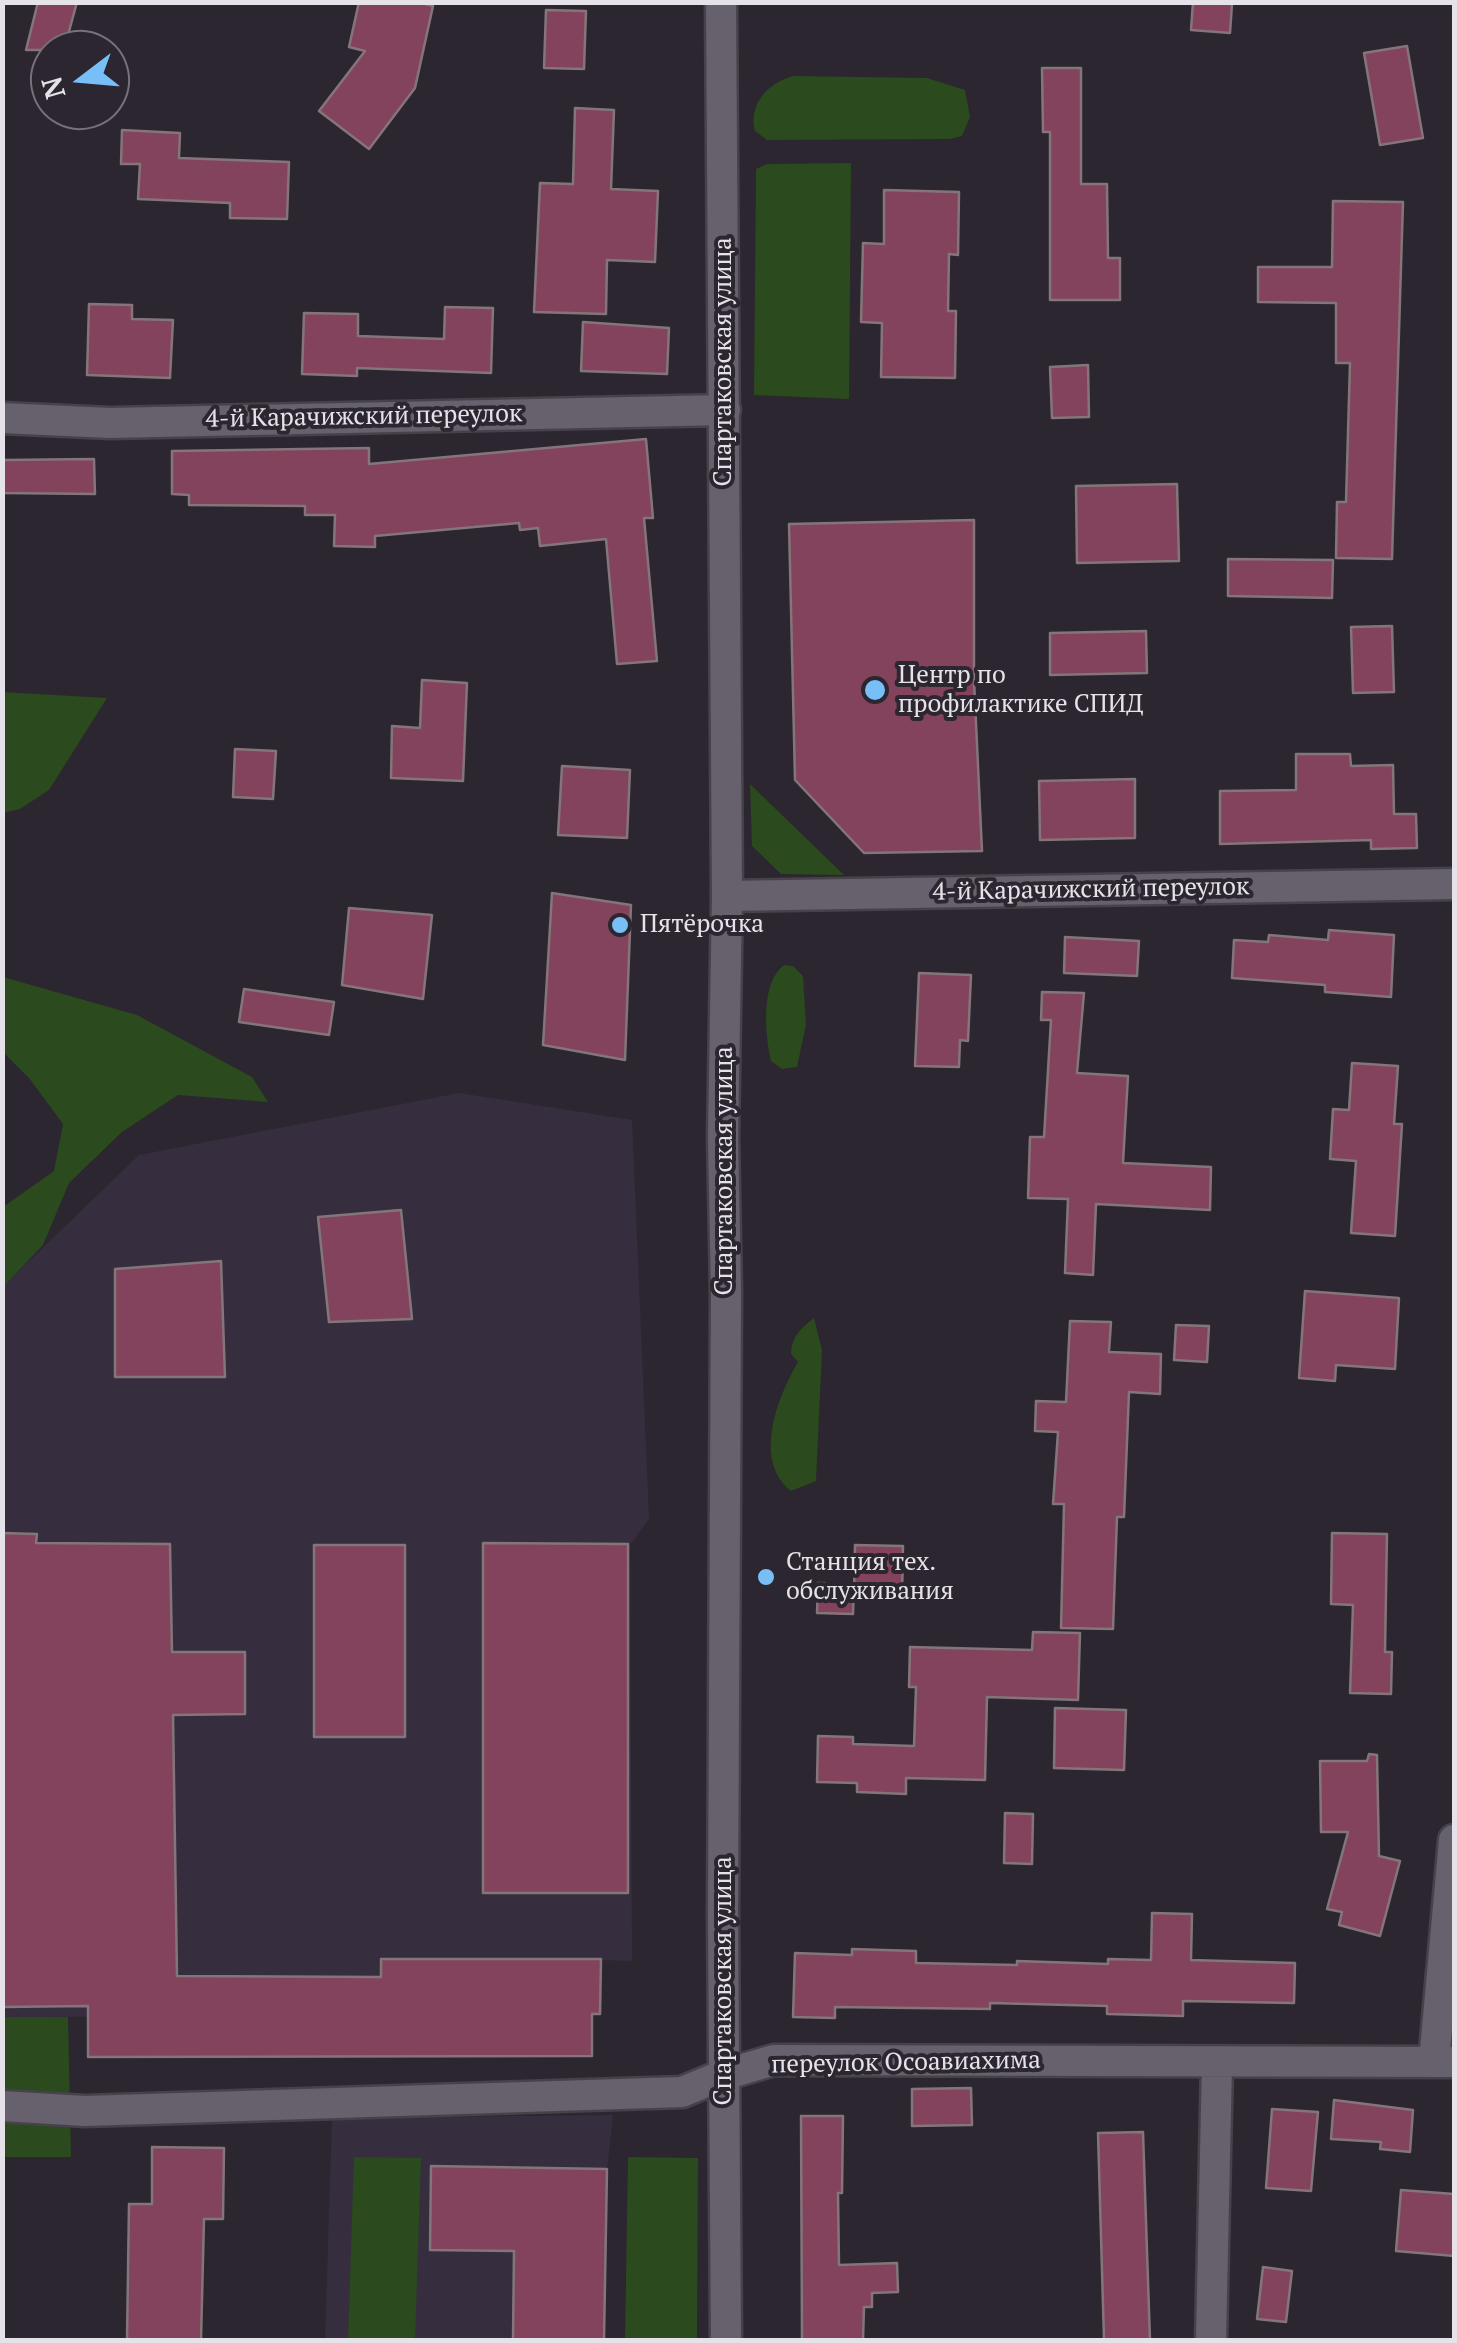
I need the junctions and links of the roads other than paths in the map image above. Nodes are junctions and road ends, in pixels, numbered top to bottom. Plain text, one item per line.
1 (721, 2) edge
2 (725, 410) junction
3 (2, 418) edge
4 (1454, 884) edge
5 (727, 896) junction
6 (1454, 1840) edge
7 (1444, 2062) edge
8 (1217, 2063) junction
9 (723, 2074) junction
10 (2, 2106) edge
11 (726, 2340) edge
12 (1211, 2340) edge

1 - 2 street, Спартаковская улица
2 - 3 street, 4-й Карачижский переулок
2 - 5 street, Спартаковская улица
4 - 5 street, 4-й Карачижский переулок
5 - 9 street, Спартаковская улица
6 - 7 street
7 - 8 street, переулок Осоавиахима
8 - 9 street, переулок Осоавиахима
8 - 12 street
9 - 10 street, переулок Осоавиахима
9 - 11 street, Спартаковская улица

